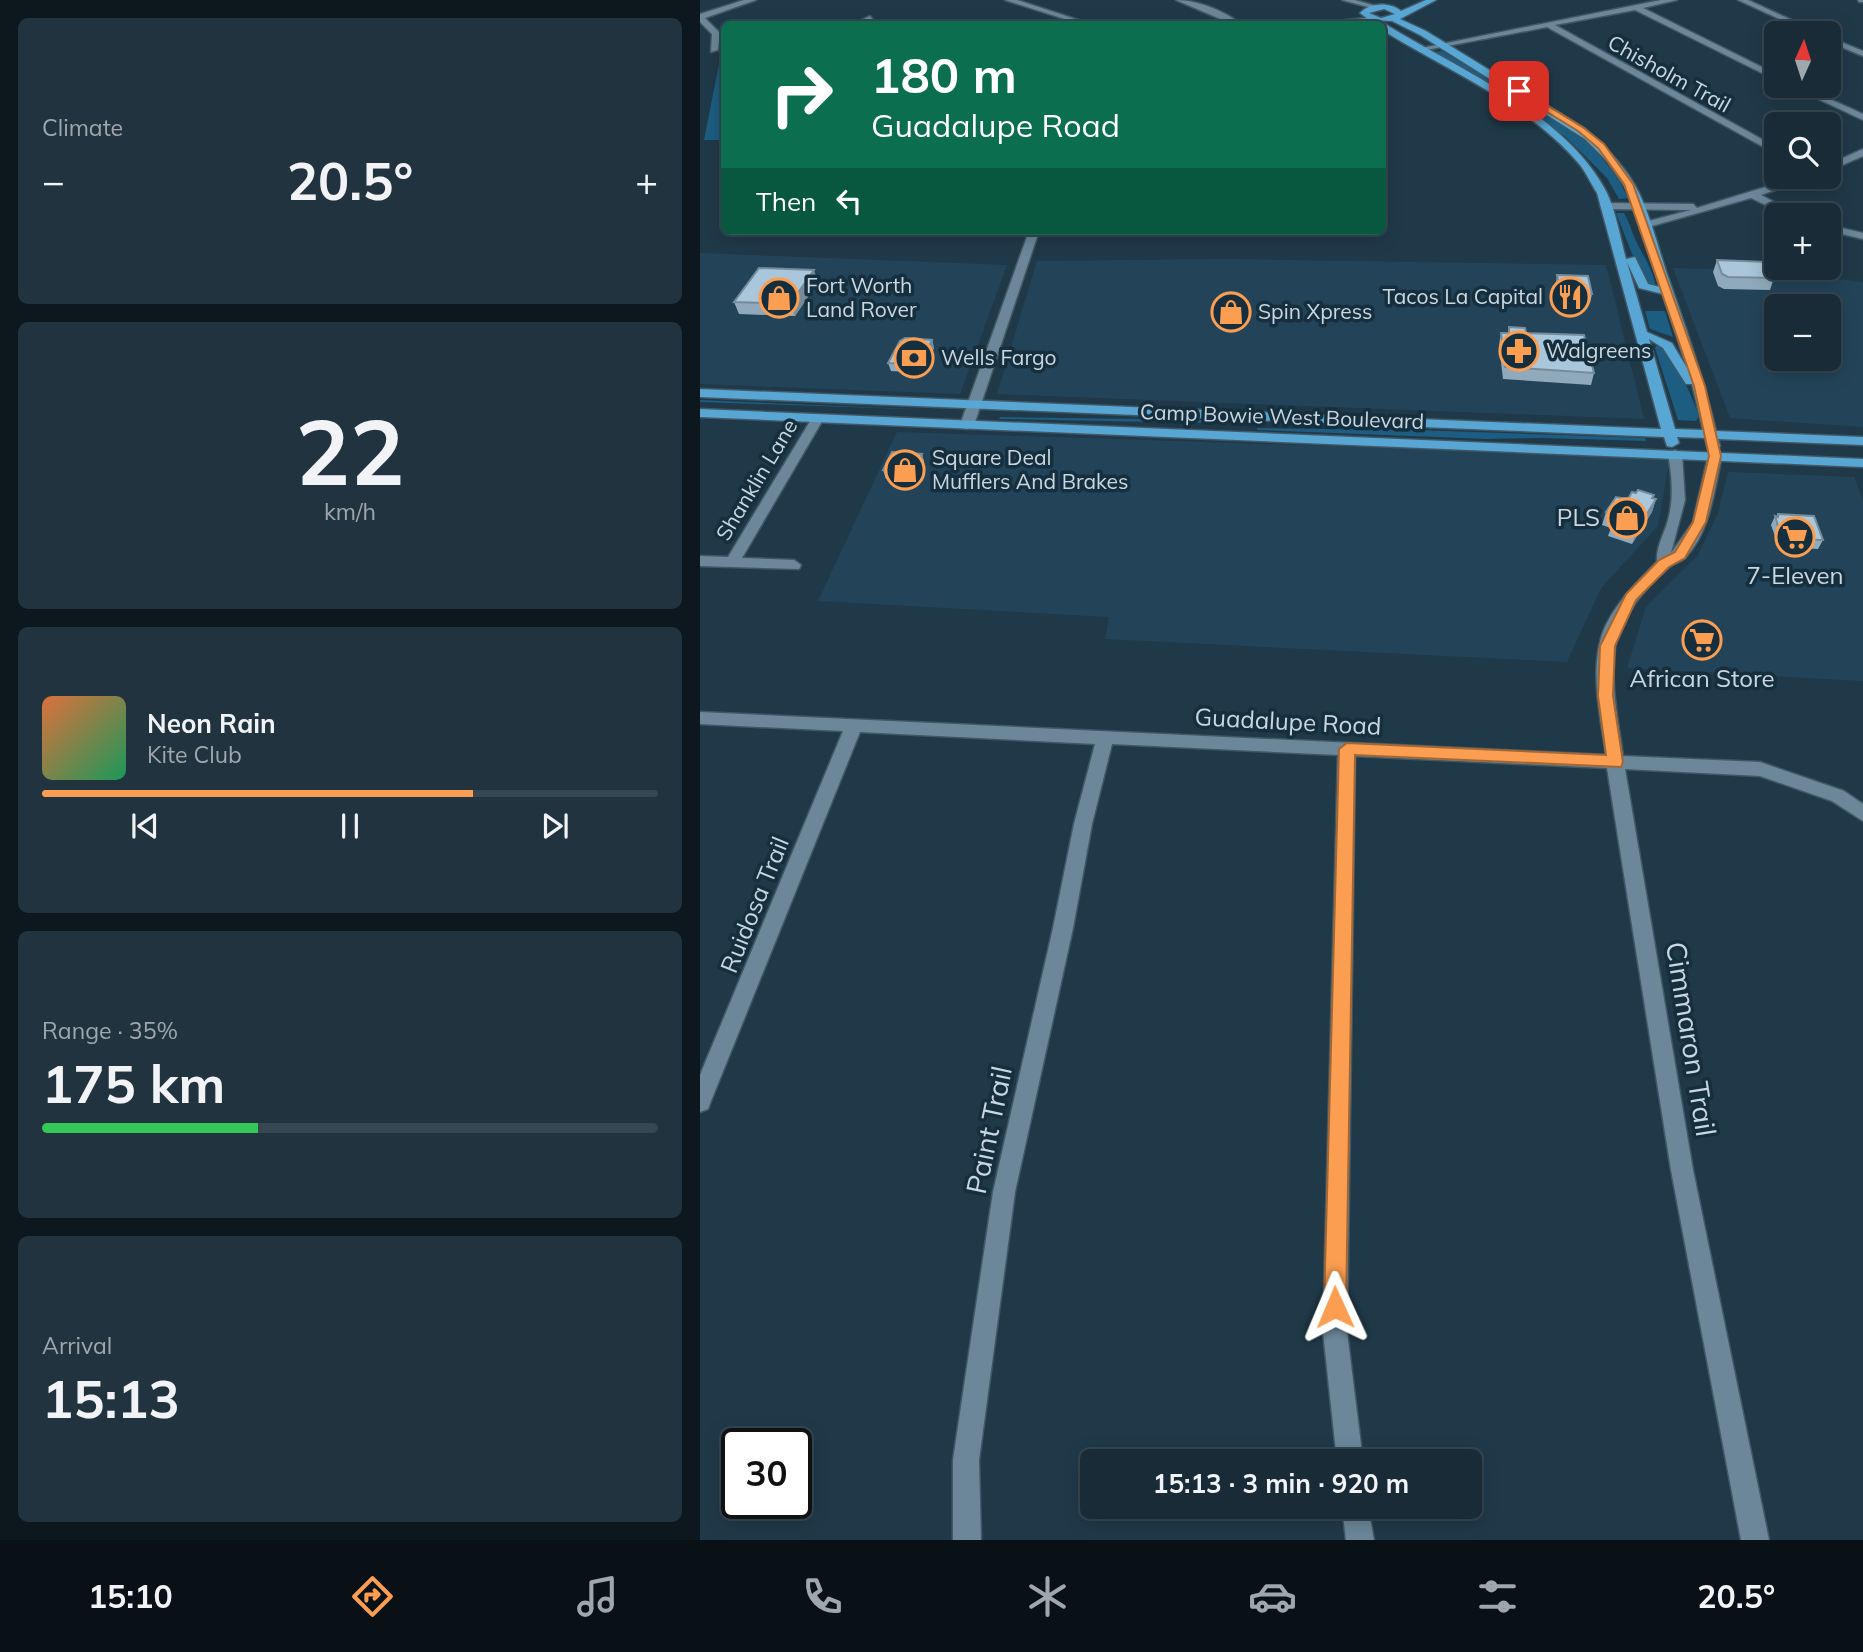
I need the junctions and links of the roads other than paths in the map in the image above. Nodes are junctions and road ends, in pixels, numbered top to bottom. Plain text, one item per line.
1 (752, 0) edge
2 (1009, 0) edge
3 (1180, 0) edge
4 (1346, 0) edge
5 (1432, 0) edge
6 (1620, 0) edge
7 (1673, 0) edge
8 (1742, 0) edge
9 (1336, 1) edge
10 (1417, 4) edge
11 (1634, 7) junction
12 (1379, 8) junction
13 (1364, 12) junction
14 (1397, 14) junction
15 (700, 18) edge
16 (870, 18) dead end
17 (864, 21) edge
18 (1077, 21) edge
19 (1231, 21) edge
20 (1336, 21) edge
21 (1378, 21) edge
22 (1381, 21) edge
23 (1788, 21) edge
24 (1547, 24) junction
25 (1386, 26) edge
26 (1423, 33) junction
27 (1441, 44) junction
28 (1841, 44) edge
29 (1421, 49) junction
30 (700, 50) edge
31 (714, 50) junction
32 (721, 50) edge
33 (1863, 54) edge
34 (1764, 71) edge
35 (1821, 98) edge
36 (1863, 117) edge
37 (1764, 144) edge
38 (1863, 152) edge
39 (1841, 162) edge
40 (1767, 189) edge
41 (1751, 194) junction
42 (1769, 203) edge
43 (1605, 206) junction
44 (1638, 207) junction
45 (1710, 207) junction
46 (1645, 225) junction
47 (1841, 231) edge
48 (1033, 235) edge
49 (1863, 236) edge
50 (1617, 250) junction
51 (1668, 292) junction
52 (1641, 334) junction
53 (1699, 386) junction
54 (700, 393) edge
55 (974, 404) junction
56 (700, 413) edge
57 (1236, 415) junction
58 (818, 418) junction
59 (968, 425) junction
60 (1670, 433) junction
61 (1711, 434) junction
62 (1233, 436) junction
63 (1863, 441) edge
64 (1675, 454) junction
65 (1715, 456) junction
66 (1863, 463) edge
67 (700, 561) edge
68 (732, 563) junction
69 (1664, 564) junction
70 (794, 565) dead end
71 (700, 718) edge
72 (854, 725) junction
73 (1105, 737) junction
74 (1347, 749) junction
75 (1615, 762) junction
76 (1863, 814) edge
77 (700, 1101) edge
78 (1349, 1449) edge
79 (1357, 1519) edge
80 (967, 1540) edge
81 (1360, 1540) edge
82 (1755, 1540) edge

1 - 15 street
2 - 18 street
3 - 19 street
4 - 12 street
5 - 10 main road
6 - 11 street
7 - 11 street
8 - 23 street
9 - 13 street
10 - 14 main road
10 - 26 main road
11 - 24 street
11 - 34 street
12 - 13 main road
12 - 14 main road
13 - 20 street
13 - 21 main road
14 - 22 main road
14 - 26 main road
15 - 31 street
16 - 17 street
24 - 27 street
24 - 37 street, Chisholm Trail
25 - 29 main road
26 - 27 main road
27 - 29 street
27 - 44 main road
28 - 33 street
29 - 43 main road
30 - 31 street
31 - 32 street
35 - 36 street
38 - 39 street
40 - 41 street
41 - 42 street
41 - 45 street
43 - 44 street
43 - 50 main road
44 - 45 street
44 - 46 main road
45 - 46 street
46 - 51 main road
47 - 49 street
48 - 55 street
50 - 51 main road
50 - 52 main road
51 - 53 main road
52 - 53 main road
52 - 60 main road
53 - 61 main road
54 - 55 main road, Camp Bowie West Boulevard
55 - 57 main road, Camp Bowie West Boulevard
55 - 59 street
56 - 58 main road, Camp Bowie West Boulevard
57 - 60 main road, Camp Bowie West Boulevard
57 - 62 main road
58 - 59 main road, Camp Bowie West Boulevard
58 - 68 street, Shanklin Lane
59 - 62 main road, Camp Bowie West Boulevard
60 - 61 main road, Camp Bowie West Boulevard
60 - 64 main road
61 - 63 main road, Camp Bowie West Boulevard
61 - 65 main road
62 - 64 main road, Camp Bowie West Boulevard
64 - 65 main road, Camp Bowie West Boulevard
64 - 69 street
65 - 66 main road, Camp Bowie West Boulevard
65 - 69 street, Cimmaron Trail
67 - 68 street
68 - 70 street
69 - 75 street, Cimmaron Trail
71 - 72 street, Guadalupe Road
72 - 73 street, Guadalupe Road
72 - 77 street, Ruidosa Trail
73 - 74 street, Guadalupe Road
73 - 80 street, Paint Trail
74 - 75 street, Guadalupe Road
74 - 78 street
75 - 76 street, Guadalupe Road
75 - 82 street, Cimmaron Trail
79 - 81 street

